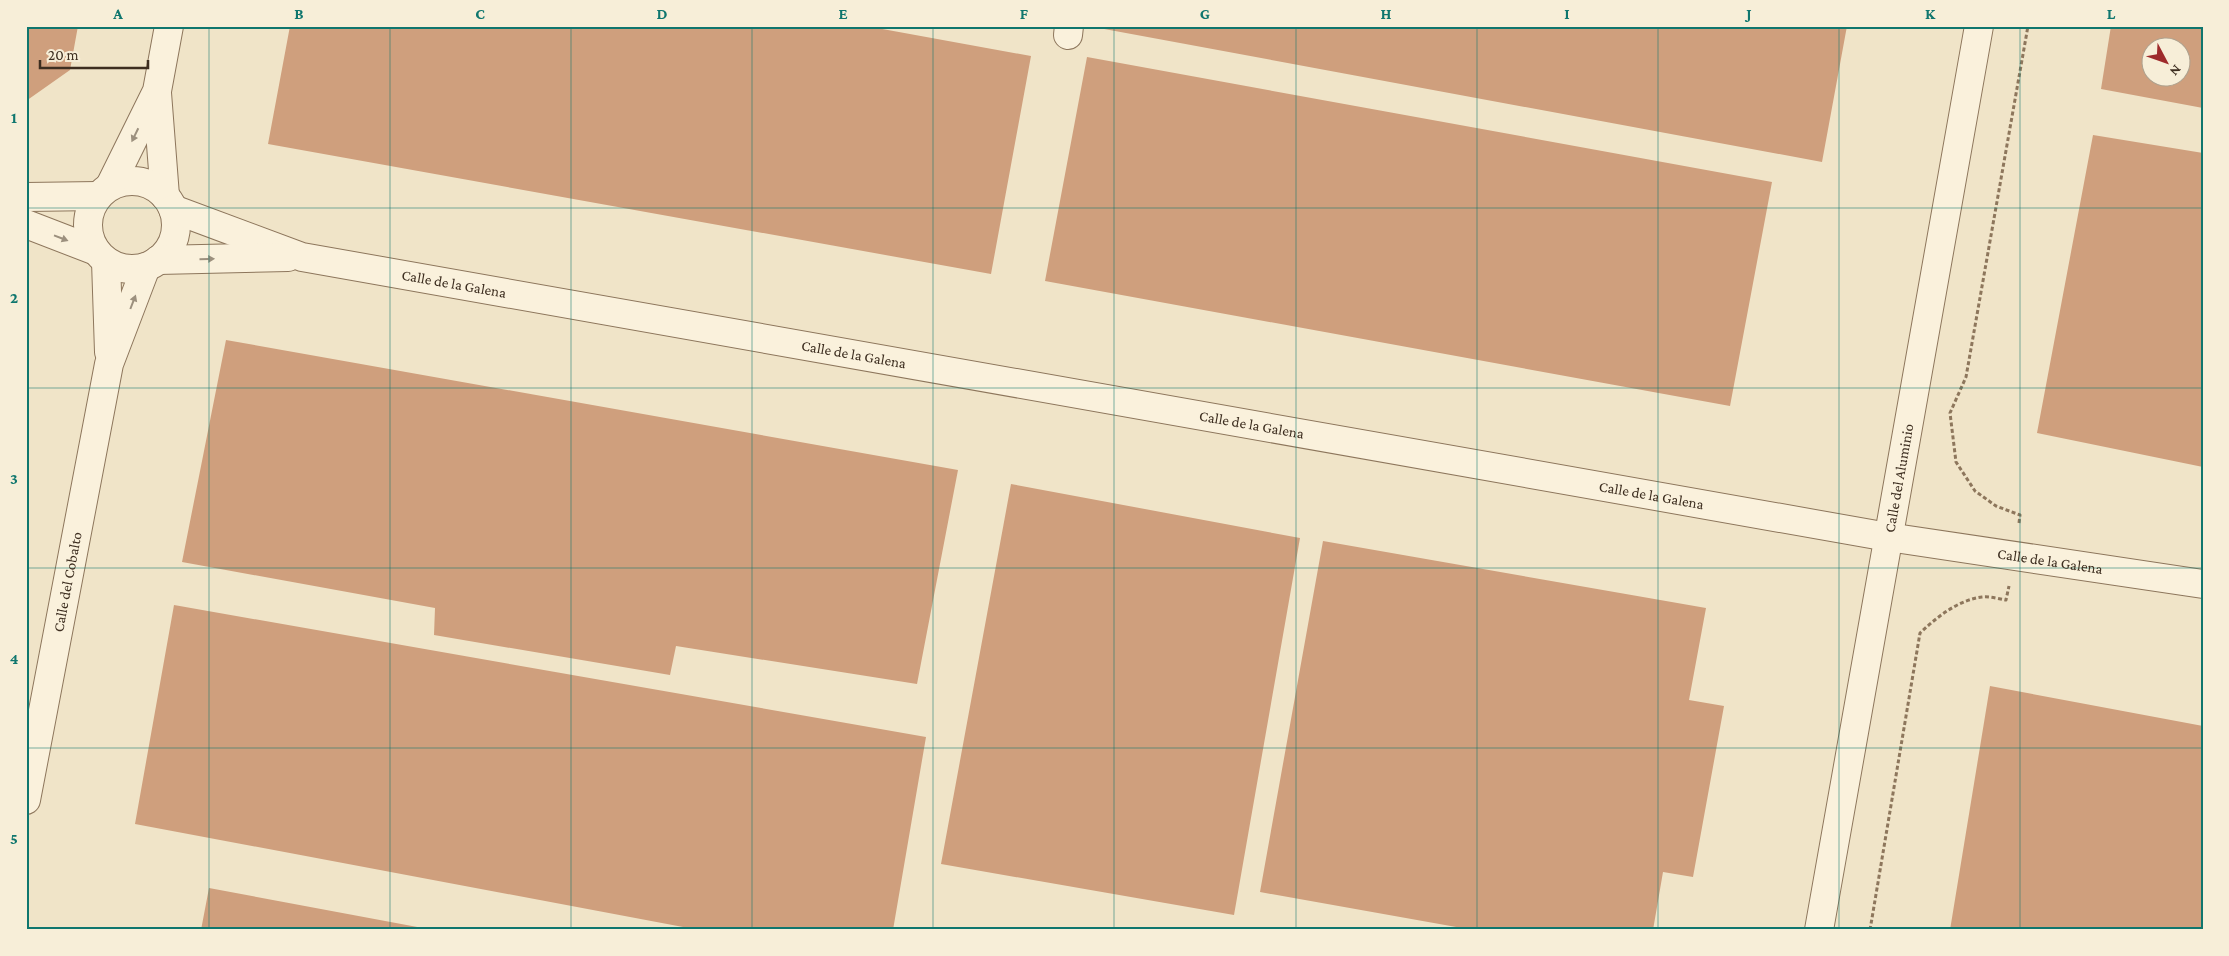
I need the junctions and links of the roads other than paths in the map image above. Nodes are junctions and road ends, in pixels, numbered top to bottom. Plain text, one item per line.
1 (169, 26) edge
2 (1979, 26) edge
3 (156, 91) junction
4 (104, 191) junction
5 (26, 197) edge
6 (169, 202) junction
7 (26, 224) edge
8 (101, 256) junction
9 (302, 257) junction
10 (152, 264) junction
11 (109, 364) junction
12 (1888, 537) junction
13 (2203, 584) edge
14 (26, 800) edge
15 (1819, 930) edge

1 - 3 street
2 - 12 street, Calle del Aluminio
3 -> 4 street
3 - 6 street
4 - 5 street
4 - 6 street
4 - 8 street
6 - 9 street, Calle de la Galena
6 - 10 street
7 -> 8 street
8 - 10 street
8 - 11 street, Calle del Cobalto
10 -> 9 street, Calle de la Galena
9 - 12 street, Calle de la Galena
11 -> 10 street, Calle del Cobalto
11 - 14 street, Calle del Cobalto
12 - 13 street, Calle de la Galena
12 - 15 street, Calle del Aluminio

